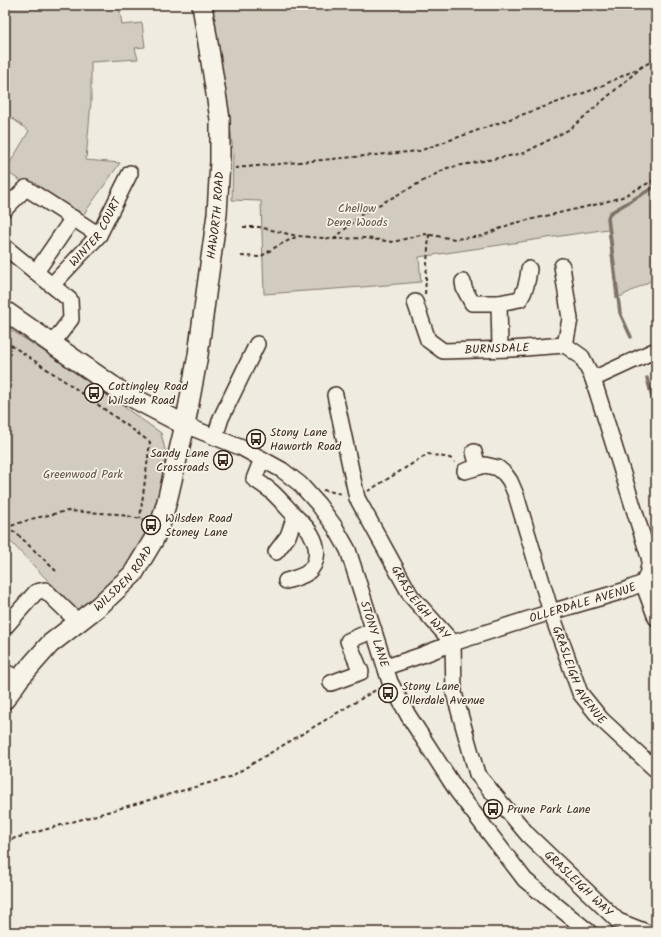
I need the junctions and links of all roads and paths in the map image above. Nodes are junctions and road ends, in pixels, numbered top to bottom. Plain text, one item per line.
1 (202, 5) edge
2 (656, 59) edge
3 (643, 66) junction
4 (220, 169) junction
5 (130, 173) dead end
6 (656, 179) edge
7 (5, 209) edge
8 (73, 218) junction
9 (243, 228) dead end
10 (429, 234) junction
11 (99, 235) junction
12 (298, 236) junction
13 (334, 239) junction
14 (5, 247) edge
15 (241, 256) dead end
16 (562, 266) dead end
17 (529, 269) dead end
18 (36, 272) junction
19 (463, 282) dead end
20 (52, 285) junction
21 (414, 302) joint
22 (499, 303) junction
23 (5, 311) edge
24 (5, 341) edge
25 (52, 344) junction
26 (257, 344) dead end
27 (565, 346) junction
28 (500, 349) junction
29 (656, 350) edge
30 (593, 379) junction
31 (336, 395) dead end
32 (185, 425) junction
33 (215, 437) junction
34 (474, 452) dead end
35 (262, 459) junction
36 (471, 469) junction
37 (300, 484) junction
38 (357, 498) junction
39 (295, 516) junction
40 (140, 518) junction
41 (161, 522) junction
42 (5, 528) edge
43 (5, 532) edge
44 (276, 552) dead end
45 (653, 560) edge
46 (56, 571) dead end
47 (286, 581) dead end
48 (643, 583) junction
49 (551, 612) junction
50 (656, 618) edge
51 (78, 622) junction
52 (5, 627) edge
53 (374, 630) junction
54 (453, 643) junction
55 (388, 674) junction
56 (12, 676) edge
57 (330, 683) dead end
58 (5, 699) edge
59 (656, 770) edge
60 (5, 841) edge
61 (589, 932) edge
62 (646, 932) edge

1 - 4 main road, HAWORTH ROAD
2 - 3 path
3 - 4 path
3 - 13 path
4 - 32 main road, HAWORTH ROAD
5 - 11 street, WINTER COURT
6 - 10 path
7 - 8 street
8 - 11 street
8 - 18 street
9 - 12 path
10 - 13 path
10 - 21 path
11 - 20 street, WINTER COURT
12 - 13 path
12 - 15 path
14 - 18 street
16 - 27 street
17 - 22 street
18 - 20 street
19 - 22 street
20 - 25 street
21 - 28 street, BURNSDALE
22 - 28 street
23 - 25 main road
24 - 40 path
25 - 32 main road
26 - 33 street
27 - 28 street, BURNSDALE
27 - 30 street
29 - 30 street
30 - 45 street, OLLERDALE AVENUE
31 - 38 street, GRASLEIGH WAY
32 - 33 street, STONY LANE
32 - 41 main road, WILSDEN ROAD
33 - 35 street, STONY LANE
34 - 36 street
35 - 37 street, STONY LANE
35 - 39 street
36 - 38 path
36 - 49 street, GRASLEIGH AVENUE
37 - 38 path
37 - 53 street, STONY LANE
38 - 54 street, GRASLEIGH WAY
39 - 44 street
39 - 47 street
40 - 41 path
40 - 42 path
41 - 51 main road, WILSDEN ROAD
43 - 46 path
45 - 48 street, OLLERDALE AVENUE
48 - 49 street, OLLERDALE AVENUE
48 - 50 street
49 - 54 street, OLLERDALE AVENUE
49 - 59 street, GRASLEIGH AVENUE
51 - 52 street
51 - 56 main road, WILSDEN ROAD
53 - 55 street, STONY LANE
53 - 57 street
54 - 55 street, OLLERDALE AVENUE
54 - 62 street, GRASLEIGH WAY
55 - 60 path
55 - 61 street, STONY LANE
56 - 58 main road, WILSDEN ROAD

